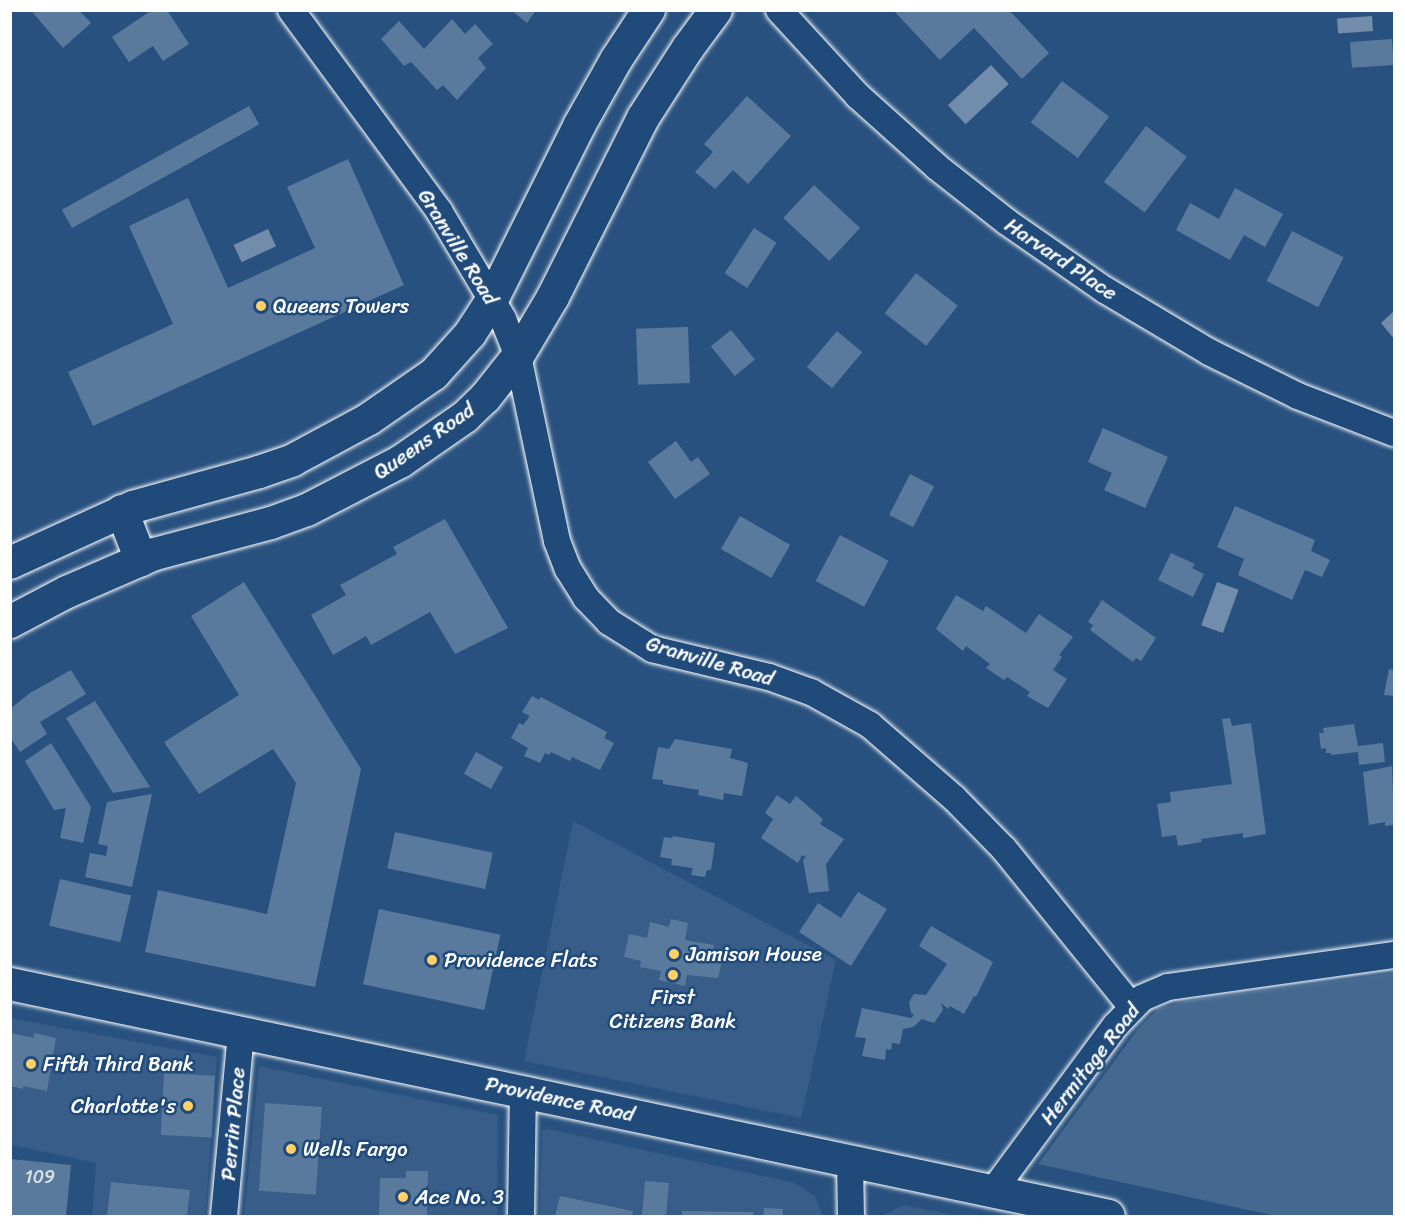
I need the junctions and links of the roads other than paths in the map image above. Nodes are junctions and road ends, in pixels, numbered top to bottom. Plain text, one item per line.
1 (291, 10) edge
2 (649, 10) edge
3 (716, 10) edge
4 (778, 10) edge
5 (492, 300) junction
6 (518, 356) junction
7 (1395, 433) edge
8 (122, 511) junction
9 (141, 560) junction
10 (10, 563) edge
11 (10, 622) edge
12 (1395, 955) edge
13 (10, 984) edge
14 (1132, 1007) junction
15 (241, 1031) junction
16 (524, 1091) junction
17 (850, 1161) junction
18 (993, 1191) junction
19 (224, 1216) edge
20 (520, 1216) edge
21 (850, 1216) edge
22 (1109, 1216) edge

1 - 5 street, Granville Road
2 - 5 main road
3 - 6 main road, Queens Road
4 - 7 street, Harvard Place
5 - 6 street, Granville Road
5 - 8 main road
6 - 9 main road, Queens Road
6 - 14 street, Granville Road
8 - 9 main road
8 - 10 main road
9 - 11 main road, Queens Road
12 - 14 street, Hermitage Road
13 - 15 main road, Providence Road
14 - 18 street, Hermitage Road
15 - 16 main road, Providence Road
15 - 19 street, Perrin Place
16 - 17 main road, Providence Road
16 - 20 street
17 - 18 main road, Providence Road
17 - 21 street
18 - 22 main road, Providence Road

